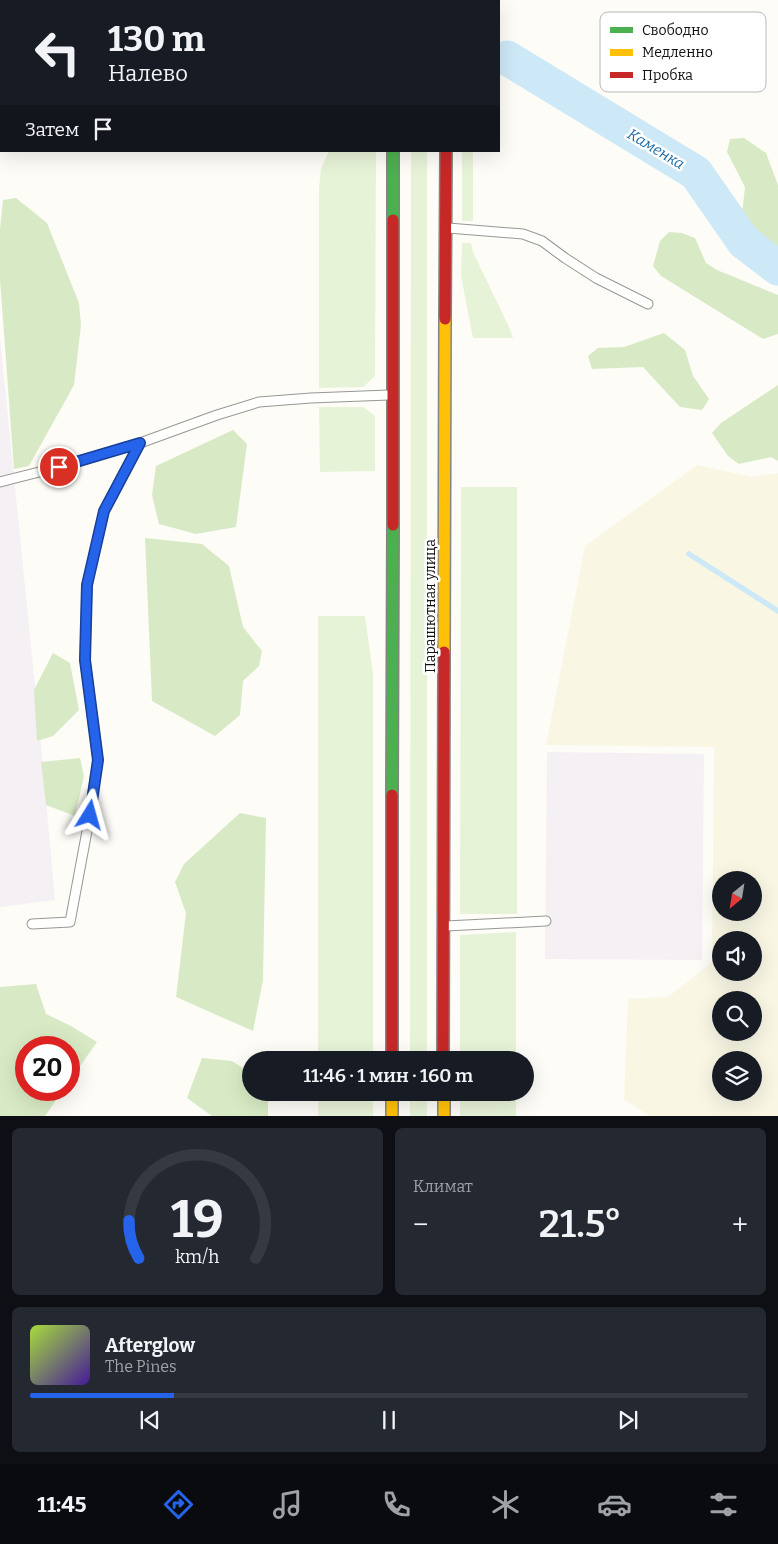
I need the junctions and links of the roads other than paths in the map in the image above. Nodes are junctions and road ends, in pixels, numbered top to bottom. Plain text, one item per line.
1 (393, 152) edge
2 (446, 152) edge
3 (446, 228) junction
4 (648, 304) dead end
5 (392, 395) junction
6 (140, 443) junction
7 (0, 482) edge
8 (546, 920) dead end
9 (32, 924) dead end
10 (443, 926) junction
11 (392, 1051) edge
12 (444, 1051) edge
13 (392, 1101) edge
14 (444, 1101) edge
15 (392, 1116) edge
16 (444, 1116) edge

1 - 5 main road
2 - 3 main road, Парашютная улица
3 - 4 lane
3 - 10 main road, Парашютная улица
5 - 6 lane
5 - 11 main road
6 - 7 lane
6 - 9 lane
8 - 10 lane
10 - 12 main road, Парашютная улица
13 - 15 main road
14 - 16 main road

